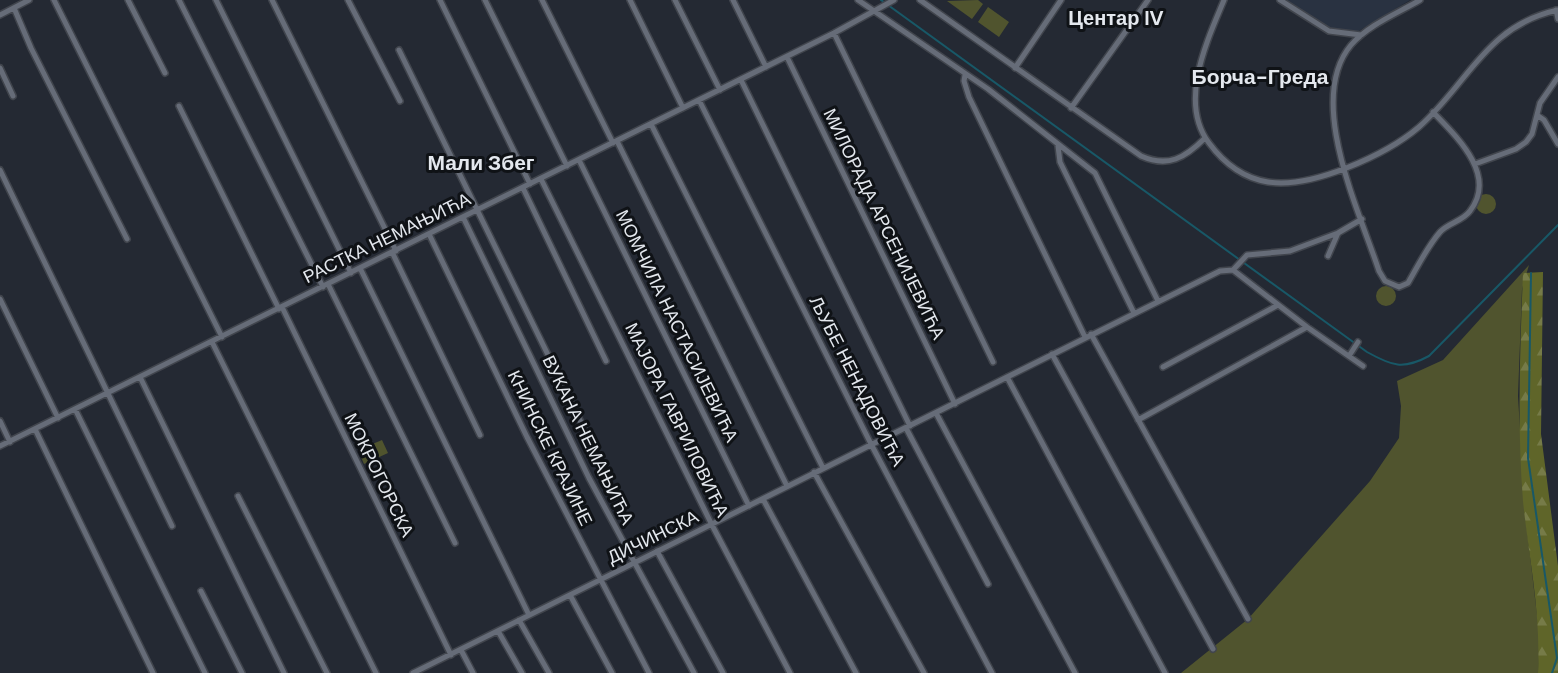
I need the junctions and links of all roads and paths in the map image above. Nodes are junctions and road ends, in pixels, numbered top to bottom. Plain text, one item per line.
1 (29, 0) edge
2 (54, 0) edge
3 (128, 0) edge
4 (179, 0) edge
5 (216, 0) edge
6 (272, 0) edge
7 (348, 0) edge
8 (440, 0) edge
9 (485, 0) edge
10 (542, 0) edge
11 (630, 0) edge
12 (675, 0) edge
13 (733, 0) edge
14 (858, 0) edge
15 (894, 0) edge
16 (920, 0) edge
17 (1061, 0) edge
18 (1148, 0) edge
19 (1224, 0) edge
20 (1280, 0) edge
21 (1420, 0) edge
22 (14, 8) junction
23 (1557, 10) edge
24 (873, 12) junction
25 (0, 15) edge
26 (1558, 19) edge
27 (834, 33) junction
28 (1361, 35) junction
29 (399, 50) dead end
30 (787, 57) junction
31 (766, 67) junction
32 (0, 68) edge
33 (1015, 68) junction
34 (165, 73) dead end
35 (965, 75) junction
36 (1558, 77) edge
37 (741, 80) junction
38 (720, 90) junction
39 (14, 96) dead end
40 (699, 100) junction
41 (400, 101) dead end
42 (178, 106) dead end
43 (683, 108) junction
44 (1071, 108) junction
45 (1433, 112) junction
46 (1537, 115) junction
47 (651, 124) junction
48 (1205, 138) junction
49 (615, 142) junction
50 (1558, 144) edge
51 (1058, 146) junction
52 (579, 160) junction
53 (1475, 164) junction
54 (567, 166) junction
55 (1345, 168) junction
56 (0, 171) edge
57 (541, 179) junction
58 (530, 184) junction
59 (3, 187) edge
60 (523, 188) junction
61 (478, 210) junction
62 (463, 217) junction
63 (1362, 219) junction
64 (1338, 233) junction
65 (429, 234) junction
66 (127, 239) dead end
67 (394, 251) junction
68 (1328, 256) dead end
69 (360, 268) junction
70 (1230, 270) junction
71 (351, 273) junction
72 (326, 285) junction
73 (0, 299) edge
74 (1158, 301) junction
75 (1278, 305) junction
76 (280, 308) junction
77 (1134, 313) junction
78 (1307, 327) junction
79 (1091, 334) junction
80 (222, 337) junction
81 (1085, 337) junction
82 (212, 342) junction
83 (1356, 345) dead end
84 (1052, 354) junction
85 (1349, 356) junction
86 (606, 361) dead end
87 (993, 362) dead end
88 (1363, 366) dead end
89 (1163, 367) dead end
90 (140, 377) junction
91 (1007, 377) junction
92 (107, 394) junction
93 (955, 404) junction
94 (75, 410) junction
95 (936, 413) junction
96 (58, 418) junction
97 (1138, 420) junction
98 (0, 421) edge
99 (908, 427) junction
100 (35, 429) junction
101 (480, 435) dead end
102 (10, 442) junction
103 (871, 444) junction
104 (0, 446) edge
105 (594, 449) dead end
106 (823, 468) junction
107 (814, 472) junction
108 (787, 486) junction
109 (238, 496) dead end
110 (763, 499) junction
111 (749, 506) junction
112 (712, 525) junction
113 (172, 526) dead end
114 (455, 543) dead end
115 (657, 551) junction
116 (632, 563) junction
117 (599, 581) junction
118 (988, 584) dead end
119 (201, 591) dead end
120 (570, 595) junction
121 (529, 615) junction
122 (1248, 619) dead end
123 (519, 620) junction
124 (498, 631) junction
125 (1213, 649) dead end
126 (461, 650) junction
127 (451, 655) junction
128 (153, 673) edge
129 (206, 673) edge
130 (242, 673) edge
131 (284, 673) edge
132 (327, 673) edge
133 (376, 673) edge
134 (413, 673) edge
135 (472, 673) edge
136 (522, 673) edge
137 (549, 673) edge
138 (612, 673) edge
139 (648, 673) edge
140 (694, 673) edge
141 (723, 673) edge
142 (790, 673) edge
143 (856, 673) edge
144 (924, 673) edge
145 (992, 673) edge
146 (1075, 673) edge
147 (1166, 673) edge

1 - 22 street
2 - 80 street
3 - 34 street
4 - 72 street
5 - 71 street
6 - 67 street
7 - 41 street
8 - 58 street
9 - 54 street
10 - 49 street
11 - 43 street
12 - 38 street
13 - 31 street
14 - 24 street
15 - 24 street, РАСТКА НЕМАЊИЋА
16 - 33 street
17 - 33 street
18 - 44 street
19 - 48 street
20 - 28 street
21 - 28 street
22 - 25 street
22 - 66 street
23 - 26 street
23 - 45 street
24 - 27 street, РАСТКА НЕМАЊИЋА
24 - 35 street
27 - 30 street, РАСТКА НЕМАЊИЋА
27 - 87 street
28 - 55 street
29 - 61 street
30 - 31 street, РАСТКА НЕМАЊИЋА
30 - 93 street, МИЛОРАДА АРСЕНИЈЕВИЋА
31 - 37 street, РАСТКА НЕМАЊИЋА
32 - 39 street
33 - 44 street
35 - 51 street
35 - 81 street
36 - 46 street
37 - 38 street, РАСТКА НЕМАЊИЋА
37 - 99 street
38 - 40 street, РАСТКА НЕМАЊИЋА
40 - 43 street, РАСТКА НЕМАЊИЋА
40 - 103 street, ЉУБЕ НЕНАДОВИЋА
42 - 76 street, МОКРОГОРСКА
43 - 47 street, РАСТКА НЕМАЊИЋА
44 - 48 street
45 - 53 street
45 - 55 street
46 - 50 street
46 - 53 street
47 - 49 street, РАСТКА НЕМАЊИЋА
47 - 106 street
48 - 55 street
49 - 52 street, РАСТКА НЕМАЊИЋА
49 - 108 street
51 - 74 street
51 - 77 street
52 - 54 street, РАСТКА НЕМАЊИЋА
52 - 111 street, МОМЧИЛА НАСТАСИЈЕВИЋА
53 - 63 street
54 - 57 street, РАСТКА НЕМАЊИЋА
55 - 63 street
56 - 59 street
57 - 58 street, РАСТКА НЕМАЊИЋА
57 - 112 street, МАЈОРА ГАВРИЛОВИЋА
58 - 60 street, РАСТКА НЕМАЊИЋА
59 - 92 street
60 - 61 street, РАСТКА НЕМАЊИЋА
60 - 86 street
61 - 62 street, РАСТКА НЕМАЊИЋА
61 - 105 street
62 - 65 street, РАСТКА НЕМАЊИЋА
62 - 116 street, ВУКАНА НЕМАЊИЋА
63 - 64 street
64 - 68 street
64 - 70 street
65 - 67 street, РАСТКА НЕМАЊИЋА
65 - 117 street, КНИНСКЕ КРАЈИНЕ
67 - 69 street, РАСТКА НЕМАЊИЋА
67 - 101 street
69 - 71 street, РАСТКА НЕМАЊИЋА
69 - 121 street
70 - 74 street, ДИЧИНСКА
70 - 75 street
71 - 72 street, РАСТКА НЕМАЊИЋА
72 - 76 street, РАСТКА НЕМАЊИЋА
72 - 114 street
73 - 96 street
74 - 77 street, ДИЧИНСКА
75 - 78 street
75 - 89 street
76 - 80 street, РАСТКА НЕМАЊИЋА
76 - 127 street, МОКРОГОРСКА
77 - 79 street, ДИЧИНСКА
78 - 85 street
78 - 97 street
79 - 81 street, ДИЧИНСКА
79 - 97 street
80 - 82 street, РАСТКА НЕМАЊИЋА
81 - 84 street, ДИЧИНСКА
82 - 90 street, РАСТКА НЕМАЊИЋА
82 - 133 street
83 - 85 street
84 - 91 street, ДИЧИНСКА
84 - 125 street
85 - 88 street
90 - 92 street, РАСТКА НЕМАЊИЋА
90 - 131 street
91 - 93 street, ДИЧИНСКА
91 - 147 street
92 - 94 street, РАСТКА НЕМАЊИЋА
92 - 113 street
93 - 95 street, ДИЧИНСКА
94 - 96 street, РАСТКА НЕМАЊИЋА
94 - 129 street
95 - 99 street, ДИЧИНСКА
95 - 146 street
96 - 100 street, РАСТКА НЕМАЊИЋА
97 - 122 street
98 - 102 street
99 - 103 street, ДИЧИНСКА
99 - 118 street
100 - 102 street, РАСТКА НЕМАЊИЋА
100 - 128 street
102 - 104 street, РАСТКА НЕМАЊИЋА
103 - 106 street, ДИЧИНСКА
103 - 145 street, ЉУБЕ НЕНАДОВИЋА
106 - 107 street, ДИЧИНСКА
107 - 108 street, ДИЧИНСКА
107 - 144 street
108 - 110 street, ДИЧИНСКА
109 - 132 street
110 - 111 street, ДИЧИНСКА
110 - 143 street
111 - 112 street, ДИЧИНСКА
112 - 115 street, ДИЧИНСКА
112 - 142 street, МАЈОРА ГАВРИЛОВИЋА
115 - 116 street, ДИЧИНСКА
115 - 141 street
116 - 117 street, ДИЧИНСКА
116 - 140 street, ВУКАНА НЕМАЊИЋА
117 - 120 street, ДИЧИНСКА
117 - 139 street, КНИНСКЕ КРАЈИНЕ
119 - 130 street
120 - 121 street, ДИЧИНСКА
120 - 138 street
121 - 123 street, ДИЧИНСКА
123 - 124 street, ДИЧИНСКА
123 - 137 street
124 - 126 street, ДИЧИНСКА
124 - 136 street
126 - 127 street, ДИЧИНСКА
126 - 135 street
127 - 134 street, ДИЧИНСКА

